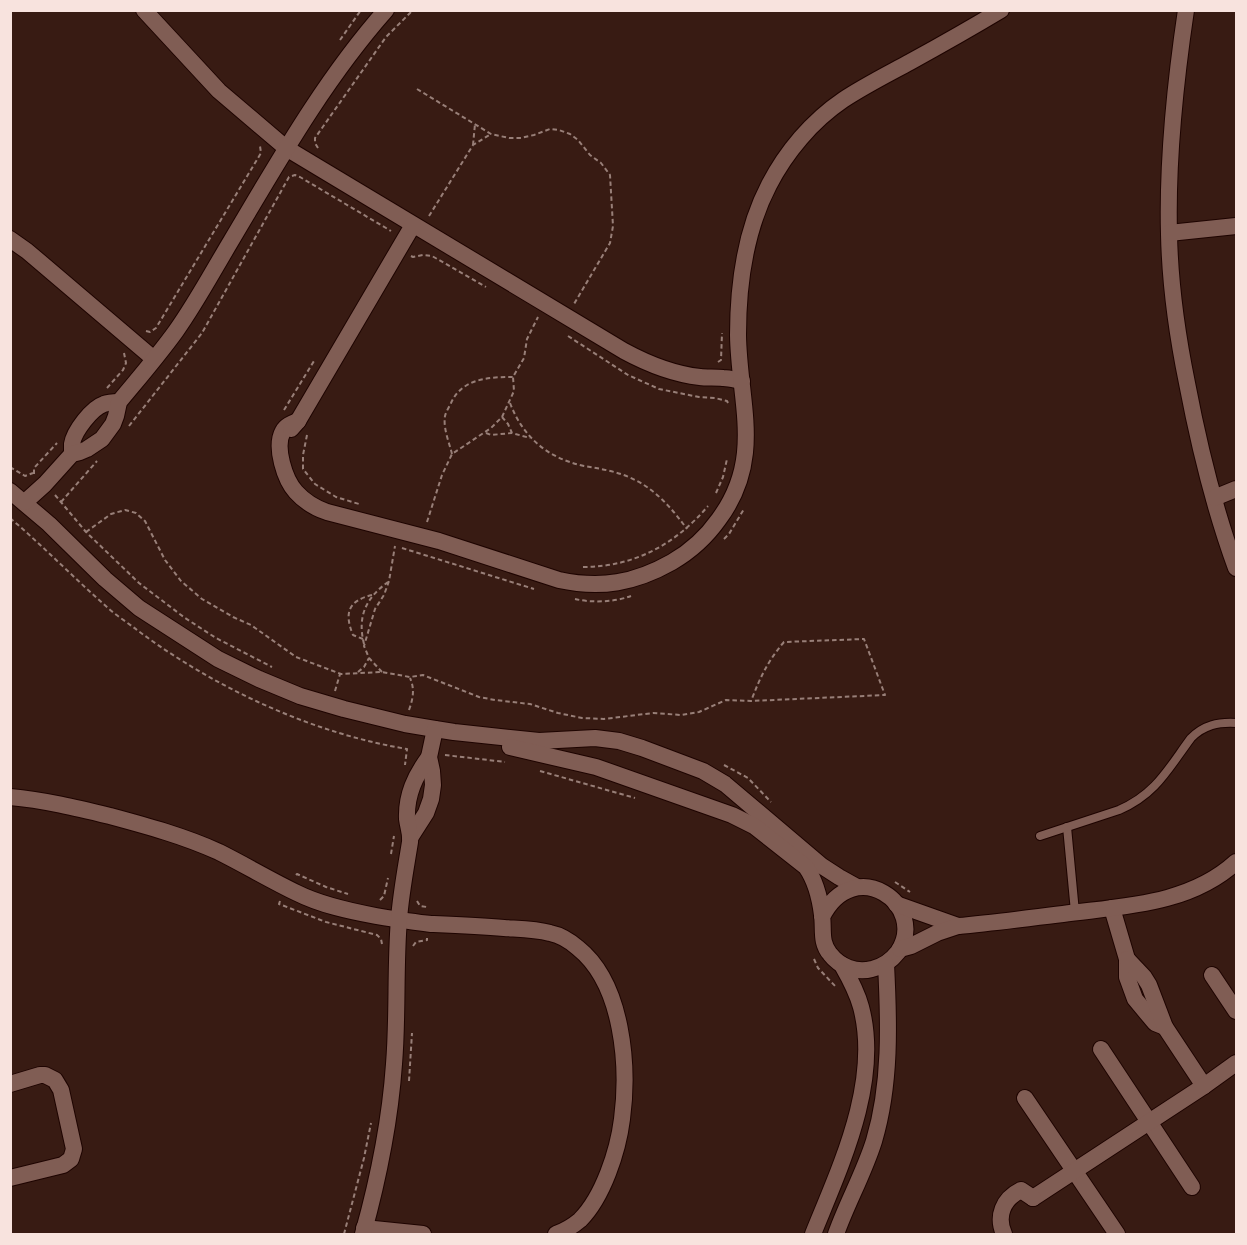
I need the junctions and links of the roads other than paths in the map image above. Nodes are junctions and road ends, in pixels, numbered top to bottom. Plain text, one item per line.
1 (144, 10) edge
2 (386, 10) edge
3 (1001, 10) edge
4 (1186, 10) edge
5 (286, 148) junction
6 (413, 225) junction
7 (1236, 226) edge
8 (1169, 233) junction
9 (10, 239) edge
10 (154, 359) junction
11 (742, 381) junction
12 (118, 402) junction
13 (72, 454) junction
14 (1236, 489) edge
15 (10, 491) edge
16 (1214, 498) junction
17 (25, 501) junction
18 (1236, 568) edge
19 (1236, 723) edge
20 (435, 729) junction
21 (454, 732) junction
22 (10, 797) edge
23 (1067, 827) junction
24 (1040, 836) dead end
25 (784, 842) junction
26 (1236, 862) edge
27 (857, 887) junction
28 (896, 904) junction
29 (1112, 908) junction
30 (1075, 912) junction
31 (822, 917) junction
32 (399, 919) junction
33 (958, 926) junction
34 (900, 949) junction
35 (886, 964) junction
36 (842, 965) junction
37 (1212, 975) dead end
38 (1236, 1011) edge
39 (1101, 1049) dead end
40 (1236, 1063) edge
41 (10, 1084) edge
42 (1204, 1086) junction
43 (1025, 1098) dead end
44 (1149, 1121) junction
45 (1074, 1172) junction
46 (10, 1178) edge
47 (1192, 1187) dead end
48 (1033, 1198) junction
49 (363, 1231) edge
50 (423, 1234) edge
51 (556, 1234) edge
52 (813, 1234) edge
53 (836, 1234) edge
54 (1004, 1234) edge
55 (1011, 1234) edge
56 (1117, 1234) edge

1 - 5 street
2 - 5 street
3 - 11 street
4 - 8 street
5 - 6 street
5 - 10 street
6 - 11 street
6 - 11 street
7 - 8 street
8 - 16 street
9 - 10 street
10 - 12 street
12 - 13 street
12 - 13 street
13 - 17 street
14 - 16 street
15 - 17 street
16 - 18 street
17 - 20 street
19 - 23 lane
20 - 21 street
20 - 32 street
21 - 25 street
21 - 25 street
22 - 32 street
23 - 24 lane
23 - 30 lane
25 - 27 street
25 - 31 street
26 - 29 street
27 - 28 street
27 - 31 street
28 - 33 street
28 - 34 street
29 - 30 street
29 - 42 street
30 - 33 street
31 - 36 street
32 - 49 street
32 - 51 street
33 - 34 street
34 - 35 street
35 - 36 street
35 - 53 street
36 - 52 street
37 - 38 street
39 - 44 street
40 - 42 street
41 - 46 street
42 - 44 street
43 - 45 street
44 - 45 street
44 - 47 street
45 - 48 street
45 - 56 street
48 - 54 street
48 - 55 street
49 - 50 street

